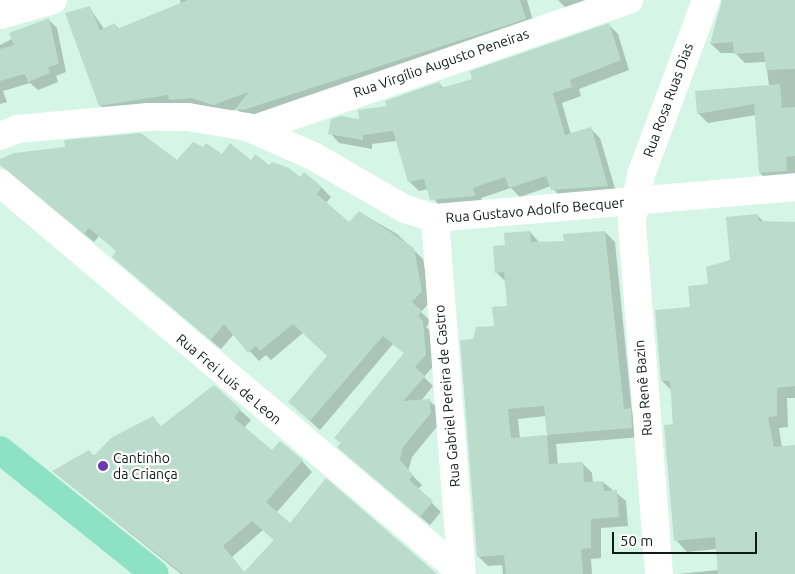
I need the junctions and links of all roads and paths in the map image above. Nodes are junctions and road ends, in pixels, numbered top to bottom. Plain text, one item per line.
1 (54, 0) edge
2 (629, 0) edge
3 (706, 0) edge
4 (0, 15) edge
5 (254, 128) junction
6 (0, 136) edge
7 (0, 183) edge
8 (795, 187) edge
9 (635, 202) junction
10 (435, 218) junction
11 (0, 450) edge
12 (461, 573) edge
13 (155, 574) edge
14 (659, 574) edge

1 - 4 street
2 - 5 street, Rua Virgílio Augusto Peneiras
3 - 9 street, Rua Rosa Ruas Dias
5 - 6 street, Rua Gustavo Adolfo Becquer
5 - 10 street, Rua Gustavo Adolfo Becquer
7 - 12 street, Rua Frei Luis de Leon
8 - 9 street, Rua Gustavo Adolfo Becquer
9 - 10 street, Rua Gustavo Adolfo Becquer
9 - 14 street, Rua Renê Bazin
10 - 12 street, Rua Gabriel Pereira de Castro
11 - 13 main road

